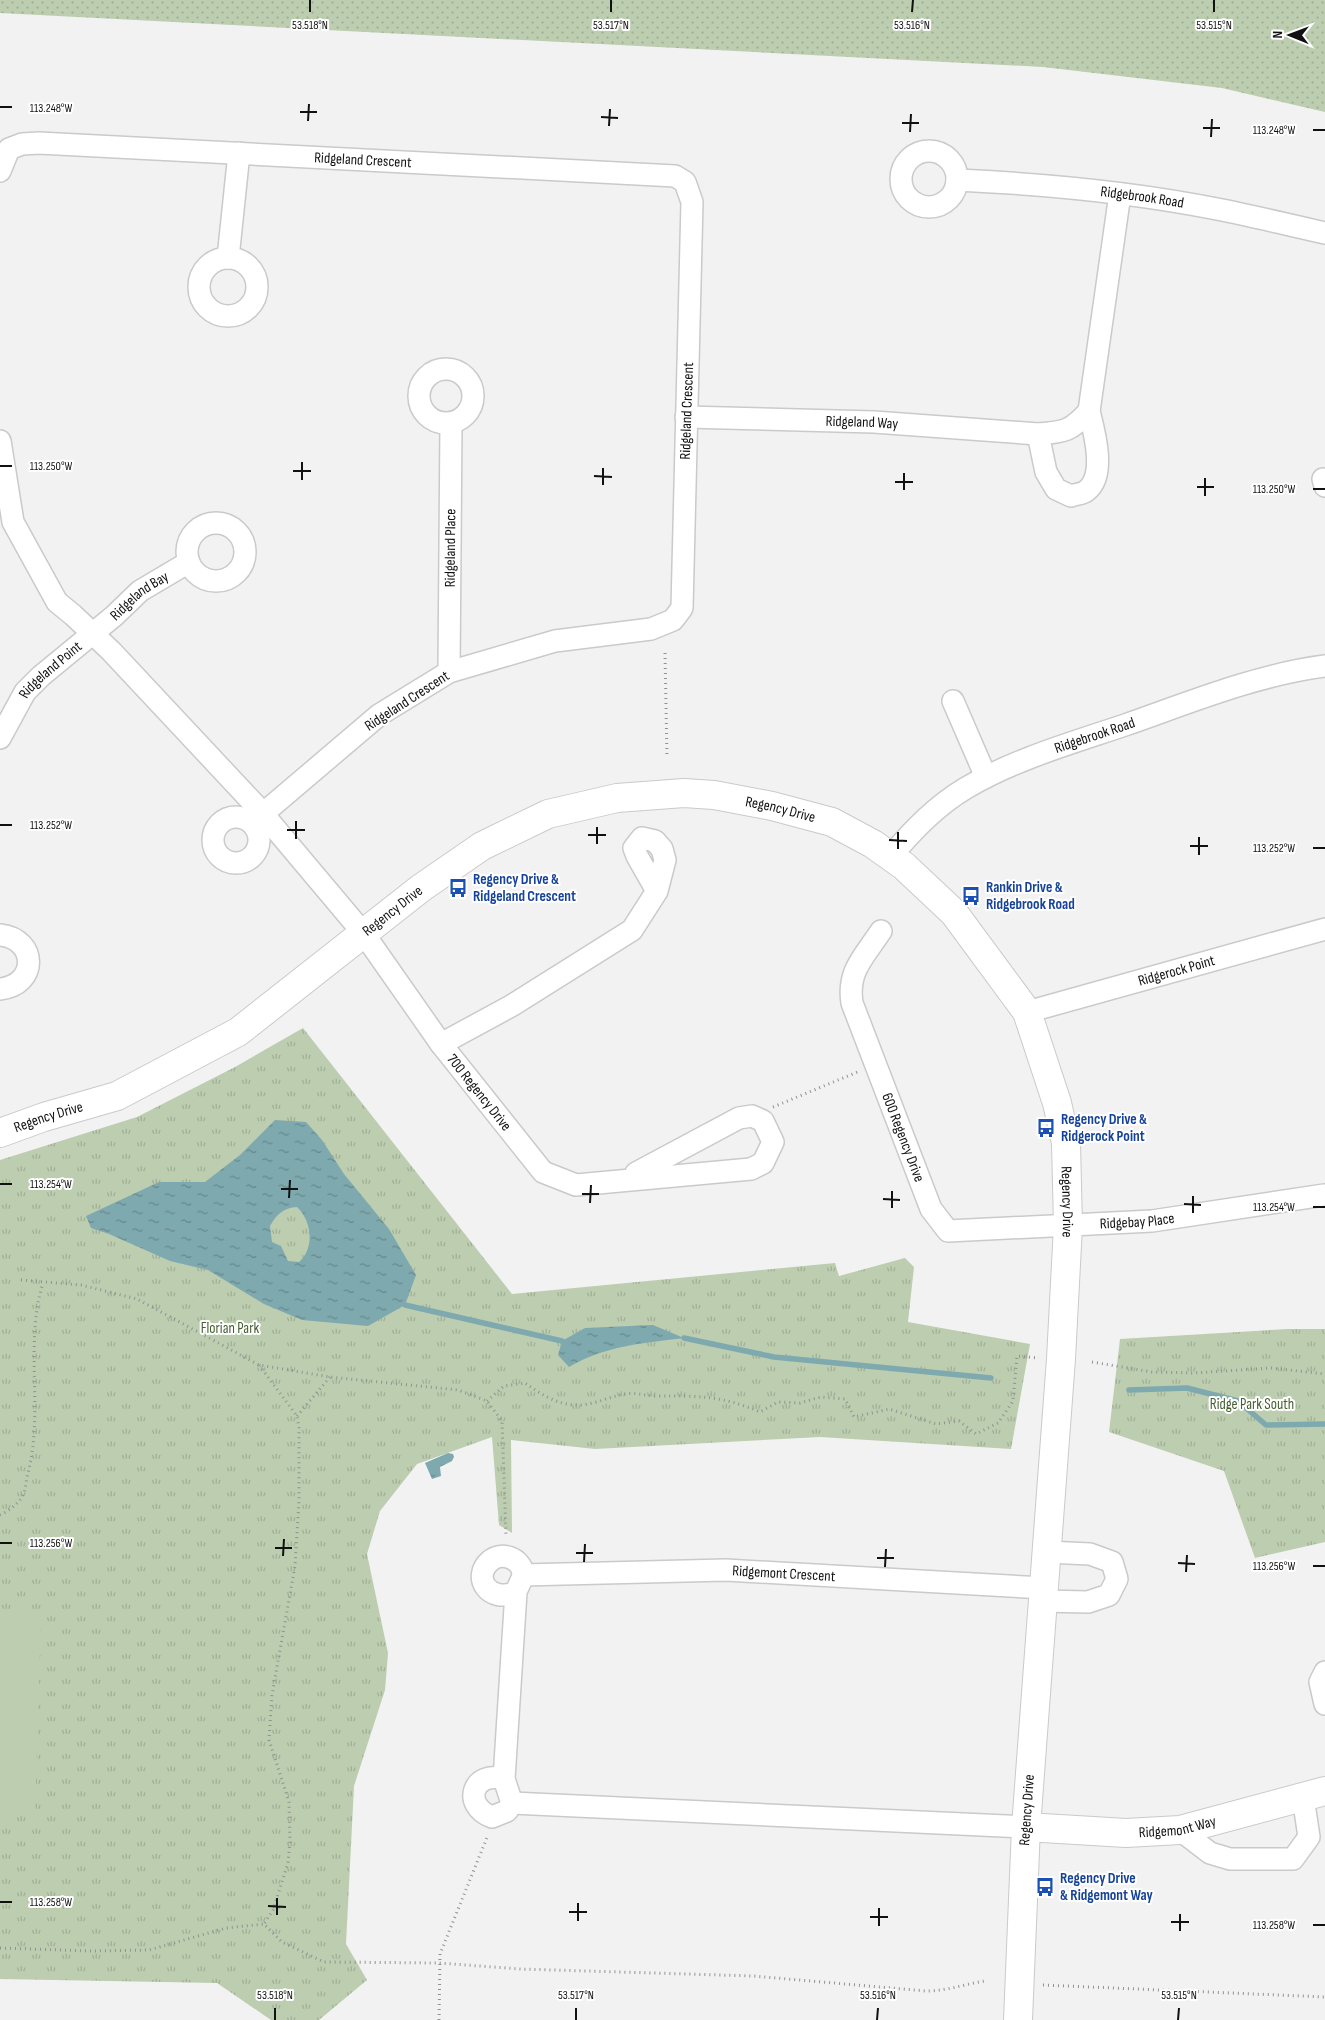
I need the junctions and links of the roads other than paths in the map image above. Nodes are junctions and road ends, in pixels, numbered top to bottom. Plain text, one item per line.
1 (239, 153) junction
2 (0, 170) edge
3 (957, 180) dead end
4 (1120, 194) junction
5 (1325, 233) edge
6 (228, 258) dead end
7 (1090, 411) junction
8 (686, 417) junction
9 (451, 423) dead end
10 (1038, 434) junction
11 (0, 441) edge
12 (189, 562) dead end
13 (93, 634) junction
14 (1325, 666) edge
15 (449, 672) junction
16 (953, 701) dead end
17 (0, 738) edge
18 (986, 777) junction
19 (258, 819) junction
20 (891, 856) junction
21 (657, 891) dead end
22 (1325, 929) edge
23 (881, 931) dead end
24 (364, 934) junction
25 (0, 935) edge
26 (0, 989) edge
27 (1026, 1012) junction
28 (441, 1044) junction
29 (0, 1133) edge
30 (634, 1178) junction
31 (1324, 1195) edge
32 (1068, 1226) junction
33 (1047, 1552) junction
34 (1044, 1594) junction
35 (1325, 1672) edge
36 (1325, 1704) edge
37 (504, 1780) junction
38 (1314, 1794) edge
39 (512, 1803) junction
40 (1026, 1827) junction
41 (1180, 1830) junction
42 (1018, 2020) edge

1 - 2 street, Ridgeland Crescent
1 - 6 street
1 - 8 street, Ridgeland Crescent
3 - 4 street, Ridgebrook Road
4 - 5 street, Ridgebrook Road
4 - 7 street
7 - 10 street, Ridgeland Way
7 - 10 street
8 - 10 street, Ridgeland Way
8 - 15 street, Ridgeland Crescent
9 - 15 street, Ridgeland Place
11 - 13 street
12 - 13 street, Ridgeland Bay
13 - 17 street, Ridgeland Point
13 - 19 street
14 - 18 street, Ridgebrook Road
15 - 19 street, Ridgeland Crescent
16 - 18 street
18 - 20 street, Ridgebrook Road
19 - 24 street
20 - 24 street, Regency Drive
20 - 27 street, Regency Drive
21 - 28 street
22 - 27 street, Ridgerock Point
23 - 32 street, 600 Regency Drive
24 - 28 street, 700 Regency Drive
24 - 29 street, Regency Drive
25 - 26 street
27 - 32 street, Regency Drive
28 - 30 street, 700 Regency Drive
30 - 30 street
31 - 32 street, Ridgebay Place
32 - 33 street, Regency Drive
33 - 34 street, Regency Drive
33 - 34 street
34 - 37 street, Ridgemont Crescent
34 - 40 street, Regency Drive
35 - 36 street
37 - 39 street, Ridgemont Crescent
37 - 39 street
38 - 41 street, Ridgemont Way
38 - 41 street
39 - 40 street
40 - 41 street, Ridgemont Way
40 - 42 street, Regency Drive

